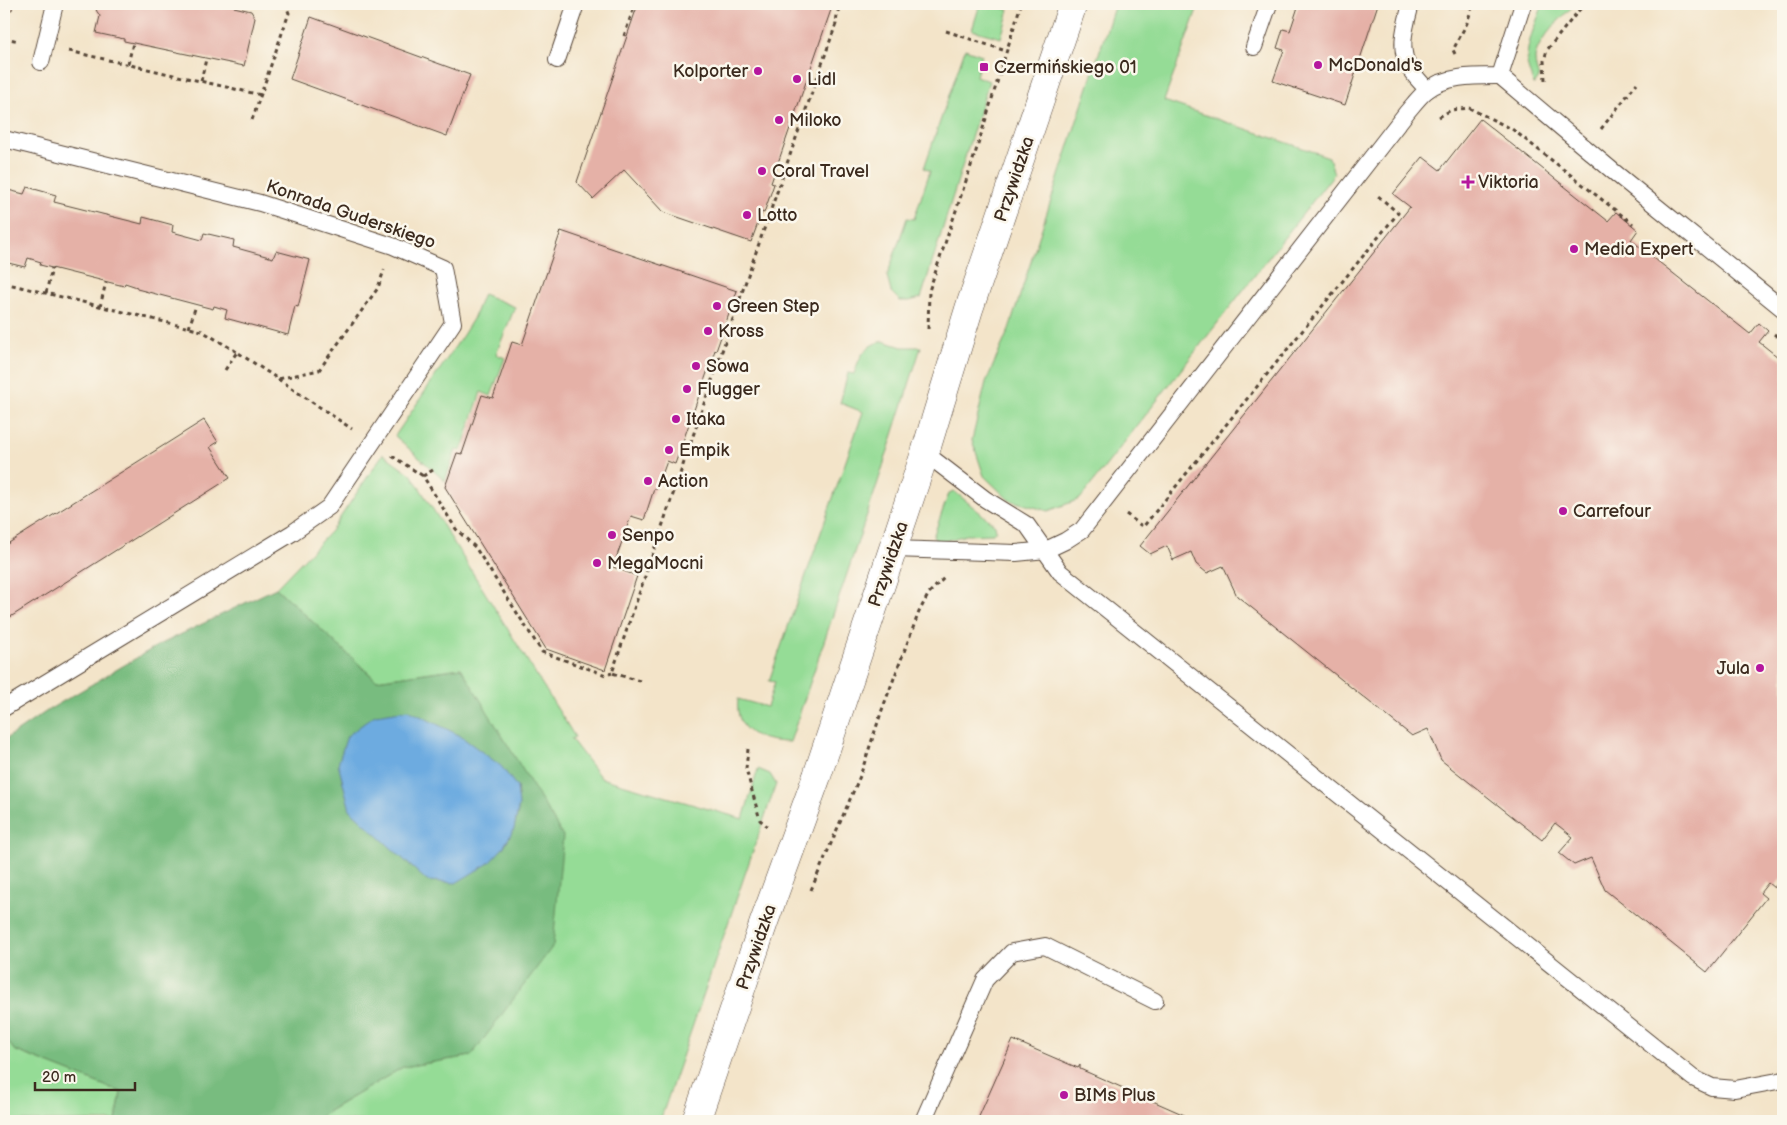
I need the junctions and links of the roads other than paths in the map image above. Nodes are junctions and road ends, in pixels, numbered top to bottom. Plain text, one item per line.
1 (55, 4) edge
2 (576, 4) edge
3 (1072, 4) edge
4 (1269, 4) edge
5 (1411, 4) edge
6 (1523, 4) edge
7 (1254, 47) dead end
8 (557, 60) dead end
9 (41, 62) dead end
10 (1500, 76) junction
11 (1427, 90) junction
12 (4, 139) edge
13 (1783, 309) edge
14 (925, 453) junction
15 (893, 549) junction
16 (1046, 550) junction
17 (4, 708) edge
18 (1156, 1001) dead end
19 (1783, 1080) edge
20 (696, 1121) edge
21 (923, 1121) edge

1 - 9 lane
2 - 8 lane
3 - 14 street, Przywidzka
4 - 7 lane
5 - 11 lane
6 - 10 lane
10 - 11 lane
10 - 13 lane
11 - 16 lane
12 - 17 lane, Konrada Guderskiego
14 - 15 street, Przywidzka
14 - 16 lane
15 - 16 lane
15 - 20 street, Przywidzka
16 - 19 lane
18 - 21 lane

